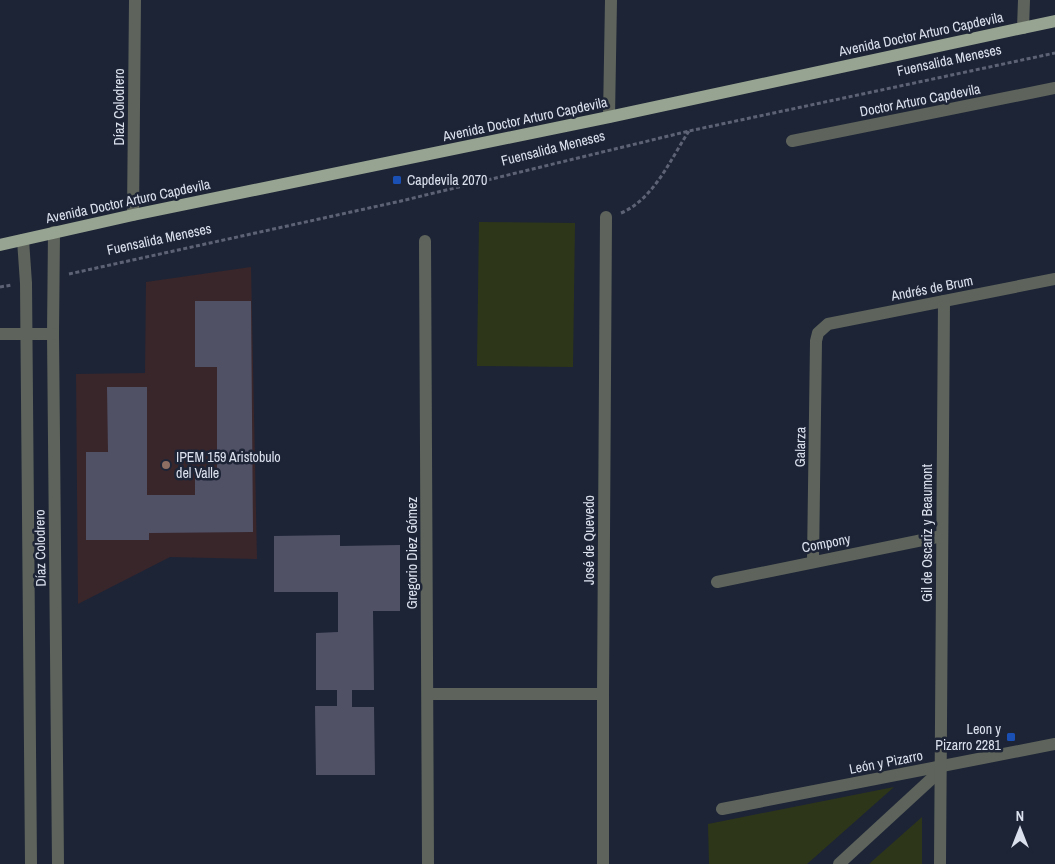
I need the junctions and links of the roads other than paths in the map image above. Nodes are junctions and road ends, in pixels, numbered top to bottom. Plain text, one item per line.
1 (135, 0) edge
2 (611, 0) edge
3 (1024, 0) edge
4 (1055, 21) edge
5 (1023, 28) junction
6 (1055, 88) edge
7 (609, 116) junction
8 (792, 142) dead end
9 (133, 215) junction
10 (606, 217) road end
11 (54, 232) junction
12 (24, 240) junction
13 (425, 241) dead end
14 (0, 244) edge
15 (1055, 279) edge
16 (944, 300) junction
17 (818, 333) joint
18 (0, 334) edge
19 (27, 334) junction
20 (52, 334) junction
21 (942, 536) junction
22 (813, 561) junction
23 (717, 582) dead end
24 (428, 694) junction
25 (603, 694) junction
26 (1055, 744) edge
27 (940, 769) junction
28 (722, 809) dead end
29 (31, 864) edge
30 (58, 864) edge
31 (428, 864) edge
32 (603, 864) edge
33 (839, 864) edge
34 (940, 864) edge

1 - 9 street, Díaz Colodrero
2 - 7 street
3 - 5 street
4 - 5 main road, Avenida Doctor Arturo Capdevila
5 - 7 main road, Avenida Doctor Arturo Capdevila
6 - 8 street, Doctor Arturo Capdevila
7 - 9 main road, Avenida Doctor Arturo Capdevila
9 - 11 main road, Avenida Doctor Arturo Capdevila
10 - 25 street, José de Quevedo
11 - 12 main road, Avenida Doctor Arturo Capdevila
11 - 20 street, Díaz Colodrero
12 - 14 main road, Avenida Doctor Arturo Capdevila
12 - 19 street, Díaz Colodrero
13 - 24 street, Gregorio Diez Gómez
15 - 16 street, Andrés de Brum
16 - 17 street, Andrés de Brum
16 - 21 street, Gil de Oscariz y Beaumont
17 - 22 street, Galarza
18 - 19 street
19 - 20 street
19 - 29 street, Díaz Colodrero
20 - 30 street, Díaz Colodrero
21 - 22 street, Compony
21 - 27 street, Gil de Oscariz y Beaumont
22 - 23 street, Compony
24 - 25 street
24 - 31 street, Gregorio Diez Gómez
25 - 32 street, José de Quevedo
26 - 27 street, León y Pizarro
27 - 28 street, León y Pizarro
27 - 33 street
27 - 34 street, Gil de Oscariz y Beaumont

